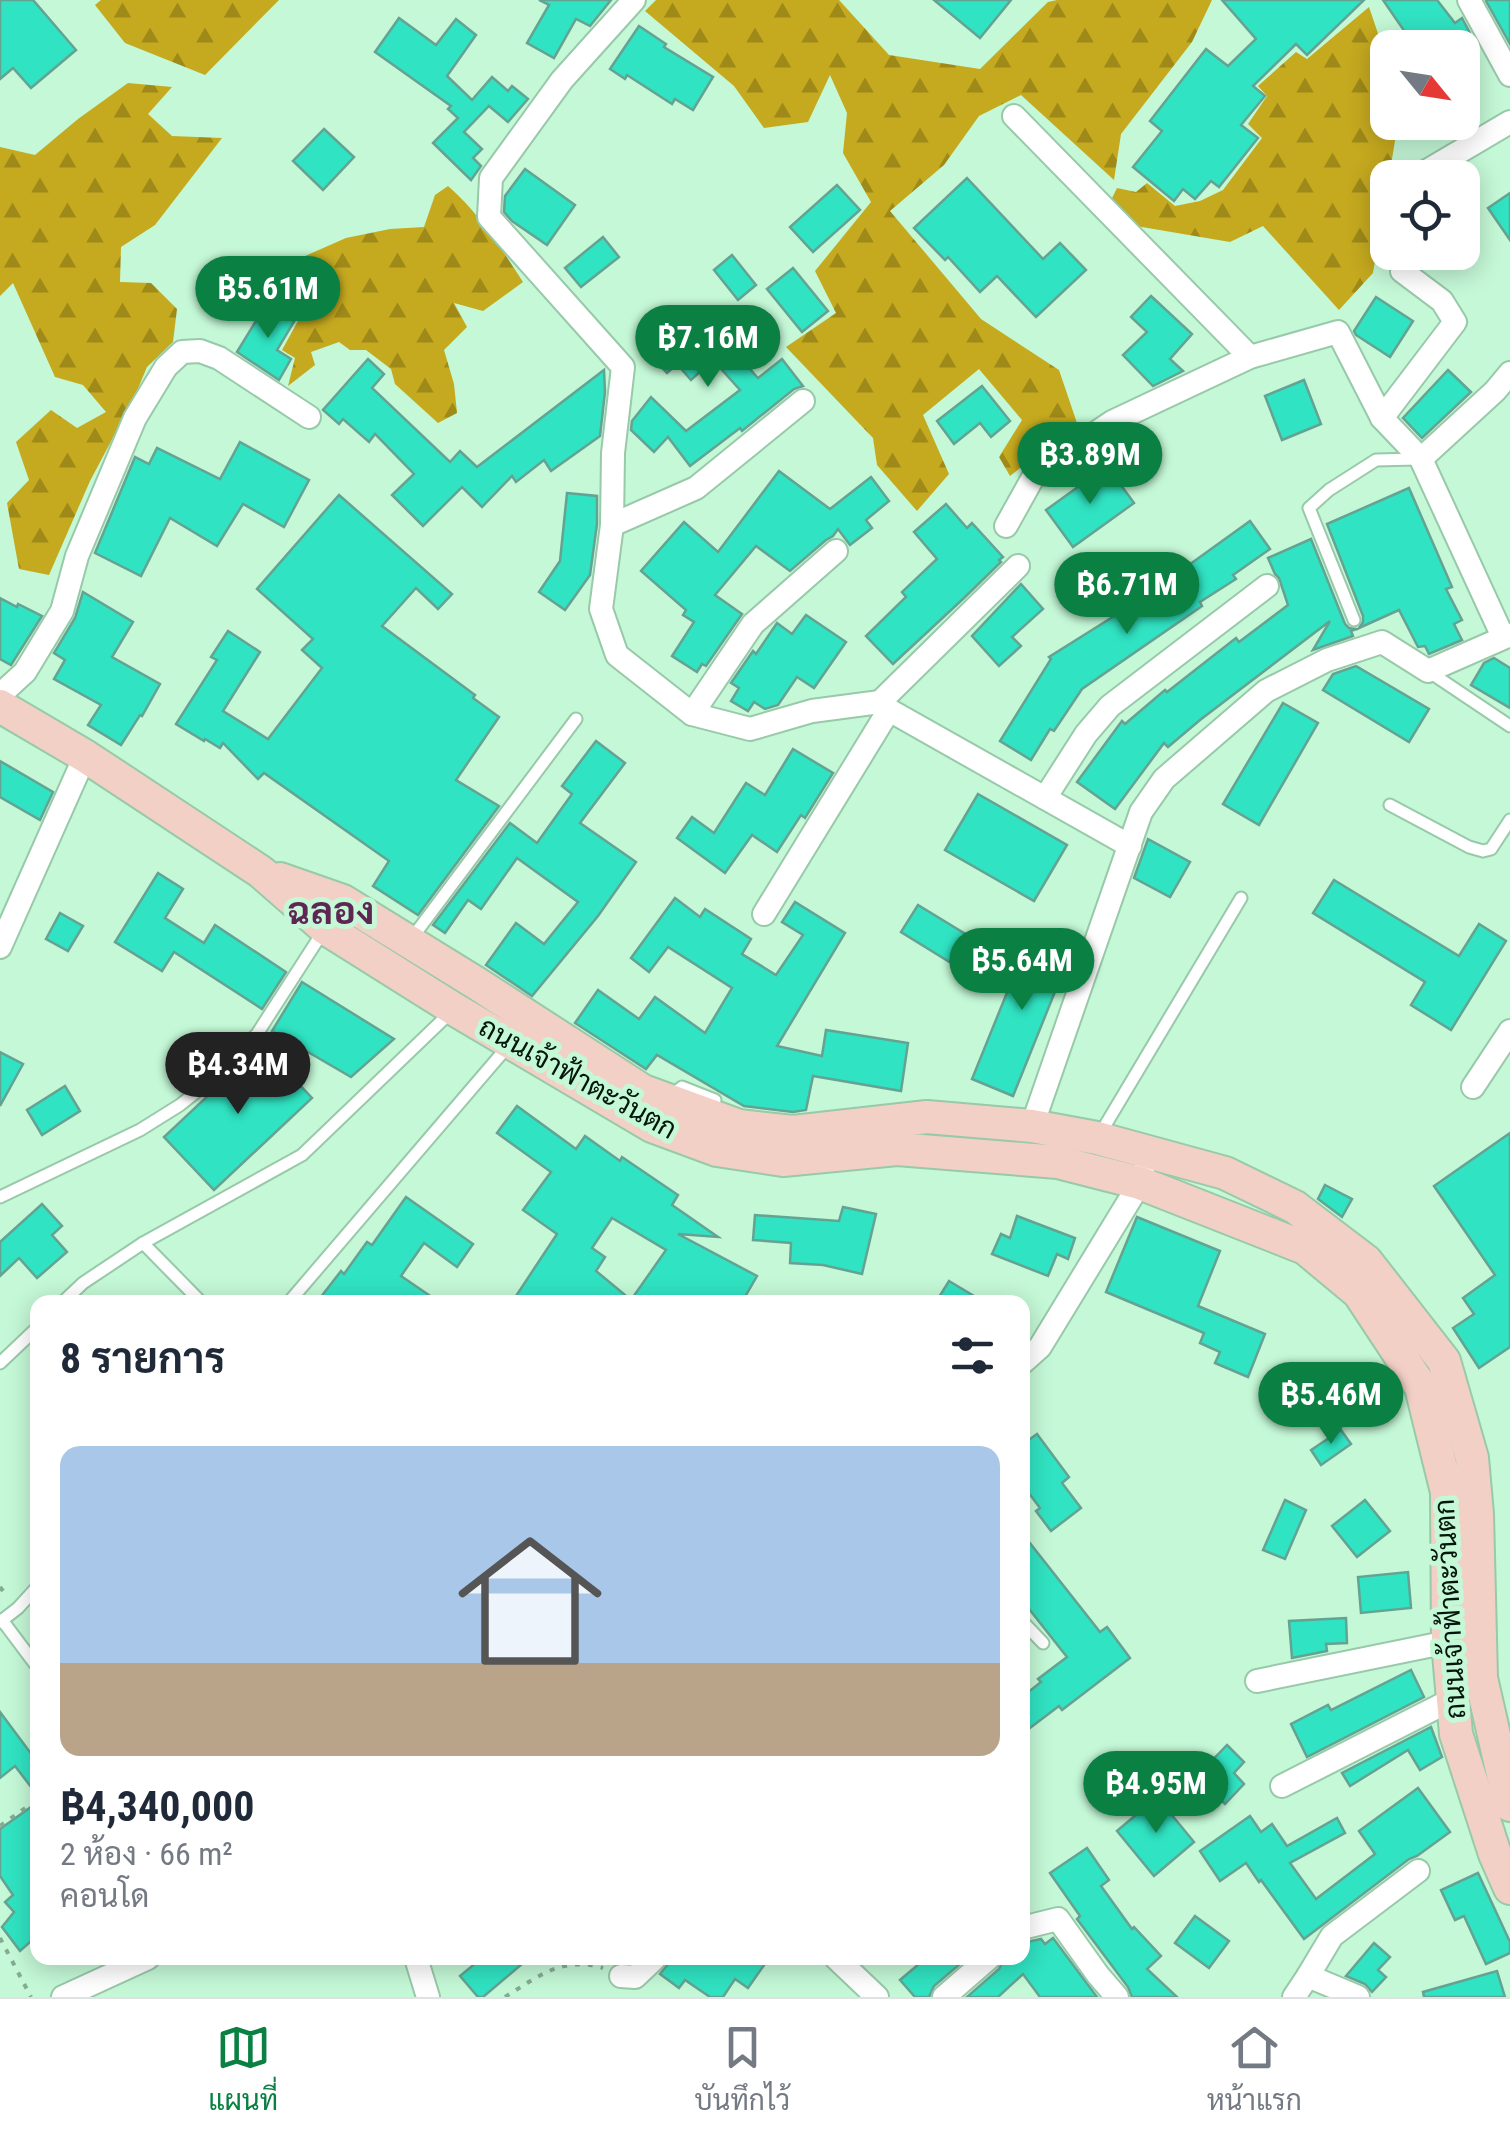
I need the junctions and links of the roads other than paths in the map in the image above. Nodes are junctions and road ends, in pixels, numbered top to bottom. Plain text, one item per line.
1 (634, 0) edge
2 (1469, 0) edge
3 (1510, 75) edge
4 (1014, 116) dead end
5 (1510, 122) edge
6 (1446, 160) edge
7 (1402, 270) edge
8 (1250, 357) junction
9 (1510, 373) edge
10 (803, 401) dead end
11 (310, 417) dead end
12 (1382, 418) junction
13 (1421, 459) junction
14 (612, 525) junction
15 (1006, 526) dead end
16 (836, 551) dead end
17 (1018, 566) dead end
18 (1267, 586) dead end
19 (1354, 620) dead end
20 (1506, 636) edge
21 (1428, 671) junction
22 (0, 696) edge
23 (0, 706) edge
24 (885, 706) junction
25 (692, 714) junction
26 (576, 720) dead end
27 (1510, 726) edge
28 (85, 756) junction
29 (1045, 798) junction
30 (1390, 805) dead end
31 (1510, 820) edge
32 (1130, 846) junction
33 (261, 872) junction
34 (1242, 898) dead end
35 (764, 914) dead end
36 (325, 928) junction
37 (409, 942) junction
38 (0, 947) edge
39 (476, 983) junction
40 (454, 1008) junction
41 (521, 1031) junction
42 (1510, 1031) edge
43 (1473, 1088) dead end
44 (666, 1099) junction
45 (715, 1100) dead end
46 (1032, 1126) junction
47 (1097, 1138) junction
48 (1144, 1169) junction
49 (0, 1198) edge
50 (144, 1243) junction
51 (71, 1295) edge
52 (194, 1295) edge
53 (295, 1295) edge
54 (30, 1335) edge
55 (1030, 1356) edge
56 (0, 1363) edge
57 (30, 1595) edge
58 (1, 1621) edge
59 (1030, 1629) edge
60 (1448, 1642) junction
61 (1043, 1643) dead end
62 (30, 1659) edge
63 (1257, 1681) dead end
64 (1453, 1699) junction
65 (1282, 1786) dead end
66 (1510, 1805) edge
67 (1418, 1871) dead end
68 (1510, 1888) edge
69 (1030, 1926) edge
70 (136, 1965) edge
71 (418, 1965) edge
72 (647, 1965) edge
73 (843, 1965) edge
74 (980, 1965) edge
75 (621, 1976) road end
76 (1308, 1976) junction
77 (62, 1997) edge
78 (428, 1997) edge
79 (877, 1997) edge
80 (944, 1997) edge
81 (1117, 1997) edge
82 (1294, 1997) edge
83 (1358, 1997) edge

1 - 14 street
2 - 3 street
4 - 8 street
5 - 6 street
7 - 12 street
8 - 12 street
8 - 15 street
9 - 13 street
10 - 14 street
11 - 22 street
12 - 13 street
13 - 19 lane
13 - 20 street
14 - 25 street
16 - 25 street
17 - 24 street
18 - 29 street
20 - 21 street
21 - 27 lane
21 - 32 street
23 - 28 main road, ถนนเจ้าฟ้าตะวันตก
24 - 25 street
24 - 29 street
24 - 35 street
26 - 37 lane
28 - 33 main road, ถนนเจ้าฟ้าตะวันตก
28 - 38 street
29 - 32 street
30 - 31 lane
32 - 46 street
33 - 36 main road, ถนนเจ้าฟ้าตะวันตก
33 - 37 main road, ถนนเจ้าฟ้าตะวันตก
34 - 47 lane
36 - 40 main road, ถนนเจ้าฟ้าตะวันตก
36 - 49 lane
37 - 39 main road, ถนนเจ้าฟ้าตะวันตก
39 - 40 main road
39 - 41 main road, ถนนเจ้าฟ้าตะวันตก
40 - 41 main road, ถนนเจ้าฟ้าตะวันตก
40 - 50 lane
41 - 44 main road, ถนนเจ้าฟ้าตะวันตก
41 - 48 main road, ถนนเจ้าฟ้าตะวันตก
41 - 53 lane
42 - 43 street
44 - 45 lane
44 - 46 main road, ถนนเจ้าฟ้าตะวันตก
46 - 47 main road, ถนนเจ้าฟ้าตะวันตก
47 - 48 main road, ถนนเจ้าฟ้าตะวันตก
48 - 55 street
48 - 60 main road, ถนนเจ้าฟ้าตะวันตก
48 - 66 main road, ถนนเจ้าฟ้าตะวันตก
50 - 51 lane
50 - 52 lane
54 - 56 lane
57 - 58 lane
58 - 62 lane
59 - 61 lane
60 - 63 street
60 - 64 main road, ถนนเจ้าฟ้าตะวันตก
64 - 65 street
64 - 68 main road, ถนนเจ้าฟ้าตะวันตก
67 - 76 street
69 - 81 street
70 - 77 street
71 - 78 street
72 - 75 street
73 - 79 street
74 - 80 street
76 - 82 street
76 - 83 street

